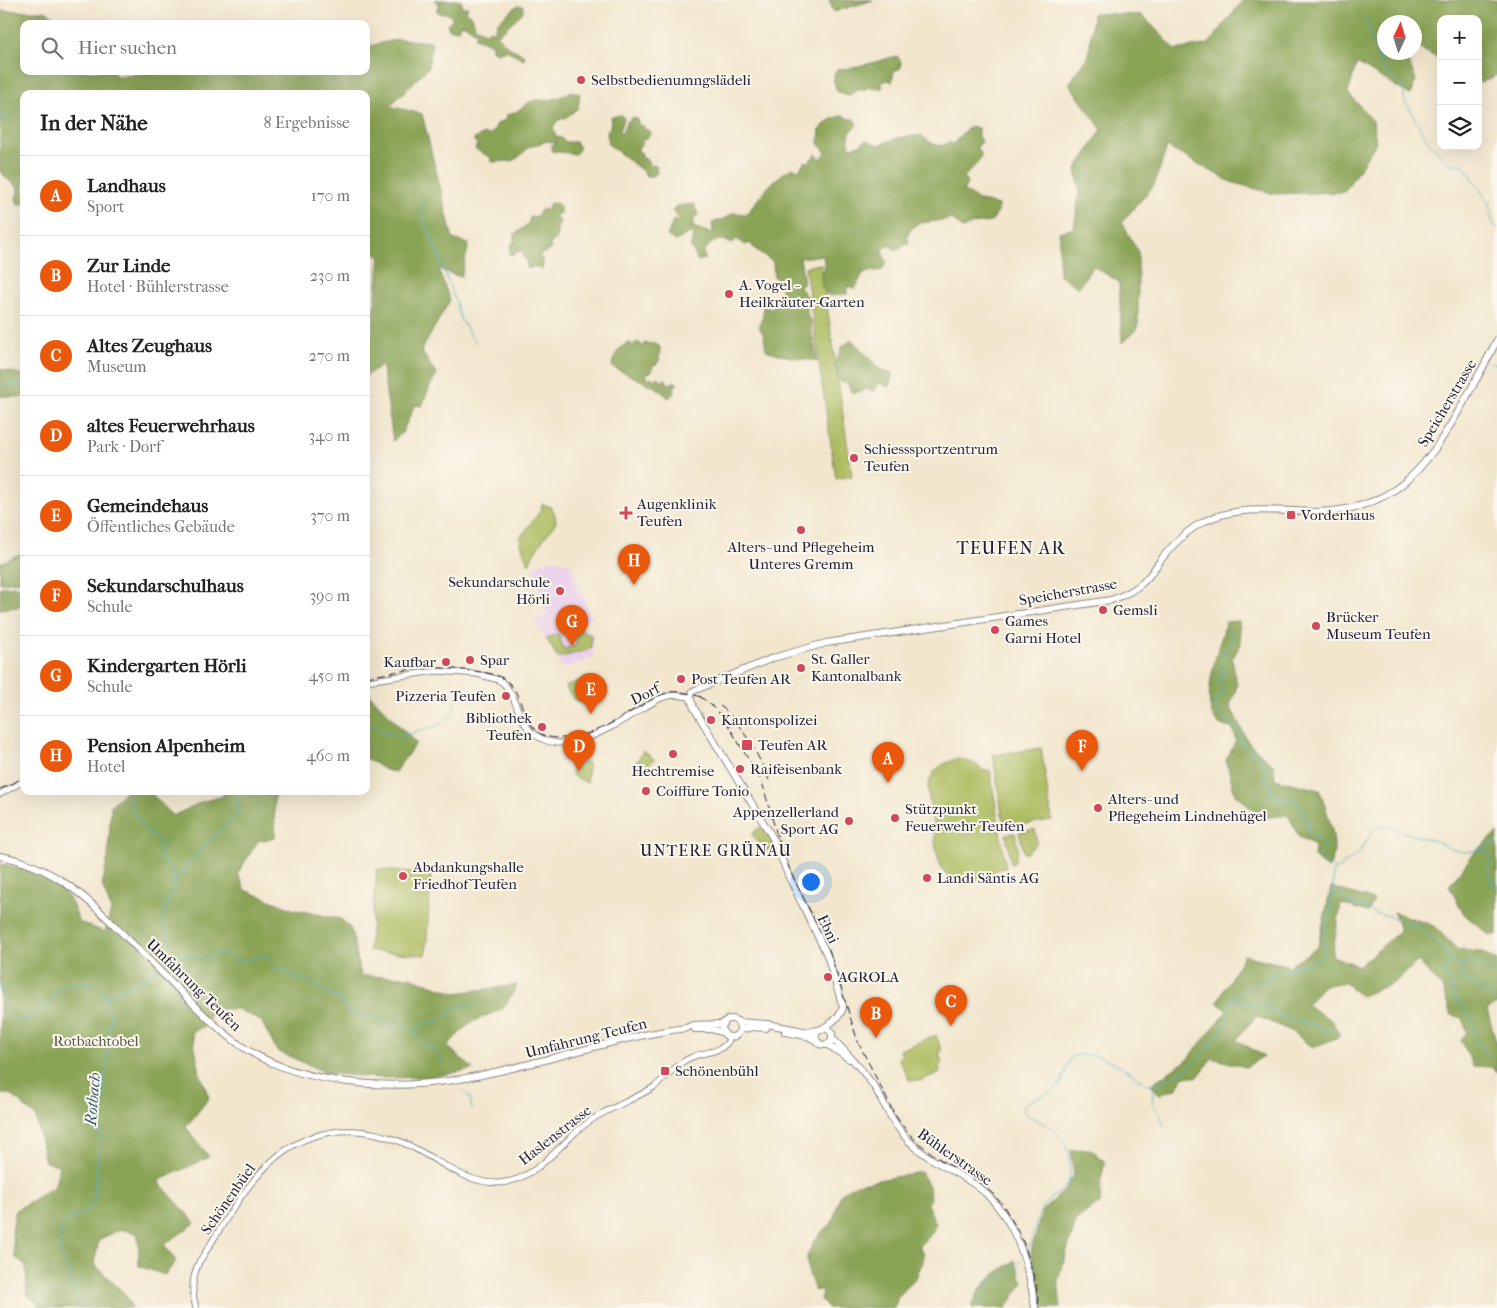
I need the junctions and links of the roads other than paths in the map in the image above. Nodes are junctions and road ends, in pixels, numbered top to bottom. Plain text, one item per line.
1 (1497, 340) edge
2 (370, 680) edge
3 (690, 697) junction
4 (20, 783) edge
5 (0, 794) edge
6 (0, 856) edge
7 (836, 1018) junction
8 (738, 1022) junction
9 (724, 1024) junction
10 (686, 1028) junction
11 (820, 1029) junction
12 (740, 1030) junction
13 (724, 1033) junction
14 (730, 1037) junction
15 (831, 1039) junction
16 (816, 1040) junction
17 (411, 1146) joint
18 (196, 1308) edge
19 (1035, 1308) edge

1 - 3 main road, Speicherstrasse
2 - 3 street, Dorf
3 - 7 main road, Ebni
4 - 5 street
6 - 10 main road, Umfahrung Teufen
7 - 11 main road
7 - 15 main road, Ebni
8 - 9 main road
8 - 11 main road
8 - 12 main road
9 - 10 main road, Umfahrung Teufen
9 - 13 main road
10 - 13 main road, Umfahrung Teufen
11 - 15 main road
11 - 16 main road
12 - 14 main road
12 - 16 main road
13 - 14 main road
14 - 17 street, Haslenstrasse
15 - 16 main road
15 - 19 main road, Bühlerstrasse
17 - 18 street, Schönenbüel

